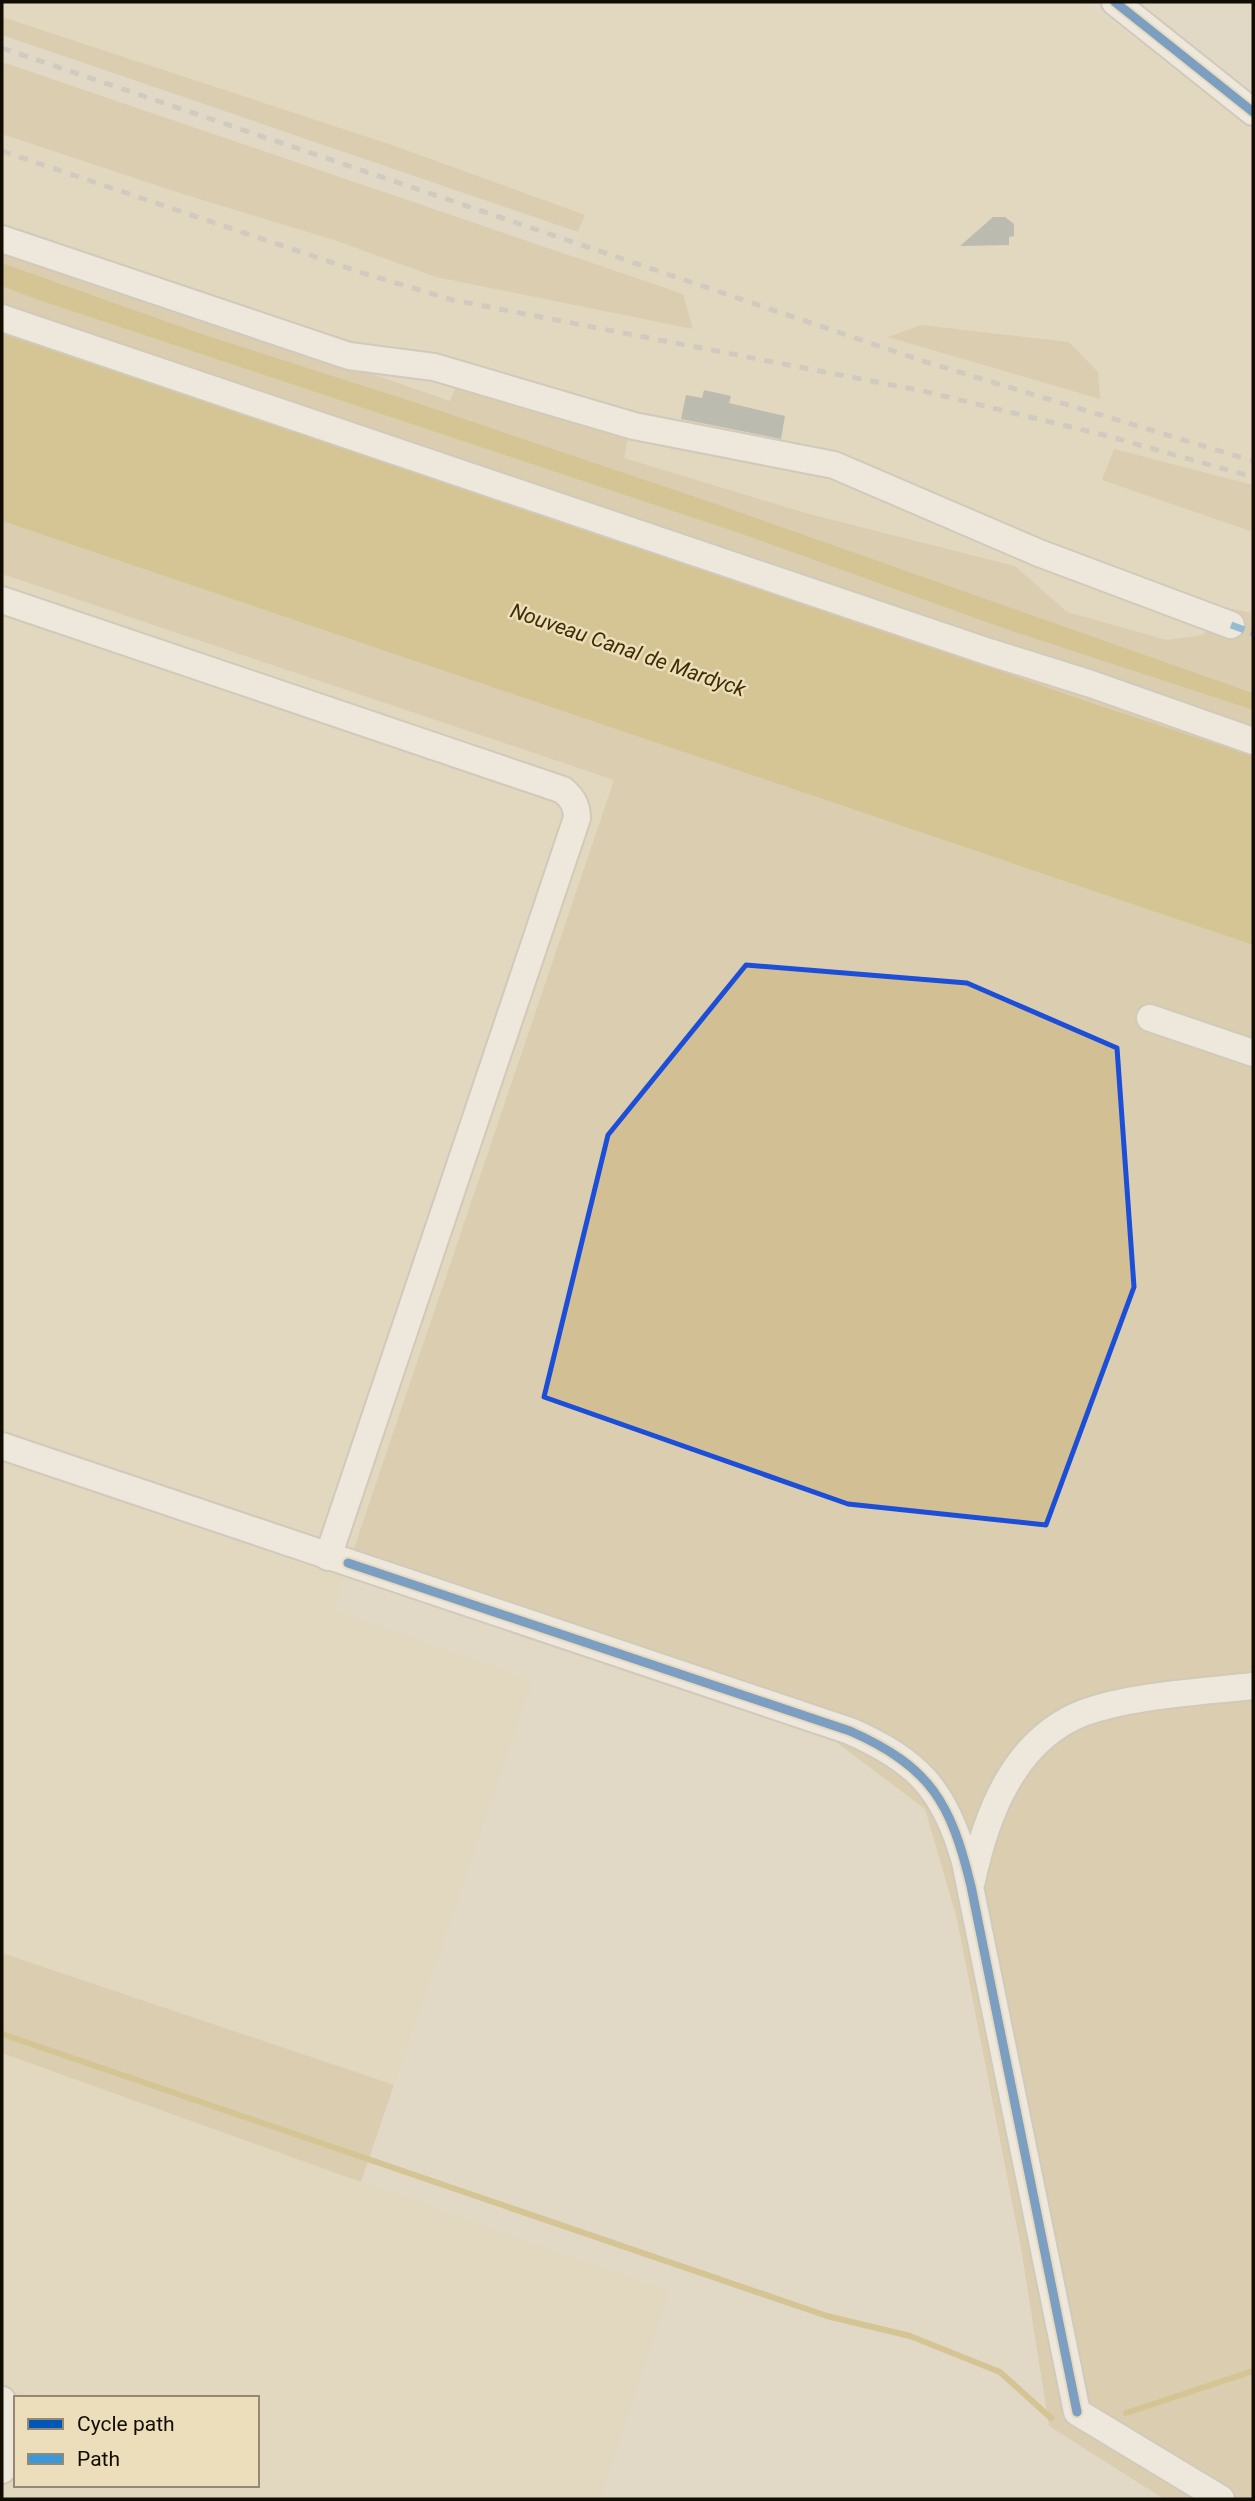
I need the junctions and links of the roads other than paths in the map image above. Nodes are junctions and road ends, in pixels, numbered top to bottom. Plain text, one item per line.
1 (1115, 2) edge
2 (1253, 112) edge
3 (2, 239) edge
4 (2, 318) edge
5 (2, 600) edge
6 (1231, 625) dead end
7 (1253, 741) edge
8 (1150, 1018) dead end
9 (1253, 1053) edge
10 (2, 1446) edge
11 (338, 1560) junction
12 (1253, 1686) edge
13 (971, 1886) junction
14 (2, 2400) edge
15 (2, 2470) edge
16 (1221, 2499) edge

1 - 2 street
3 - 6 street
4 - 7 street
5 - 11 street
8 - 9 street
10 - 11 street
11 - 13 street
12 - 13 street
13 - 16 street
14 - 15 street

